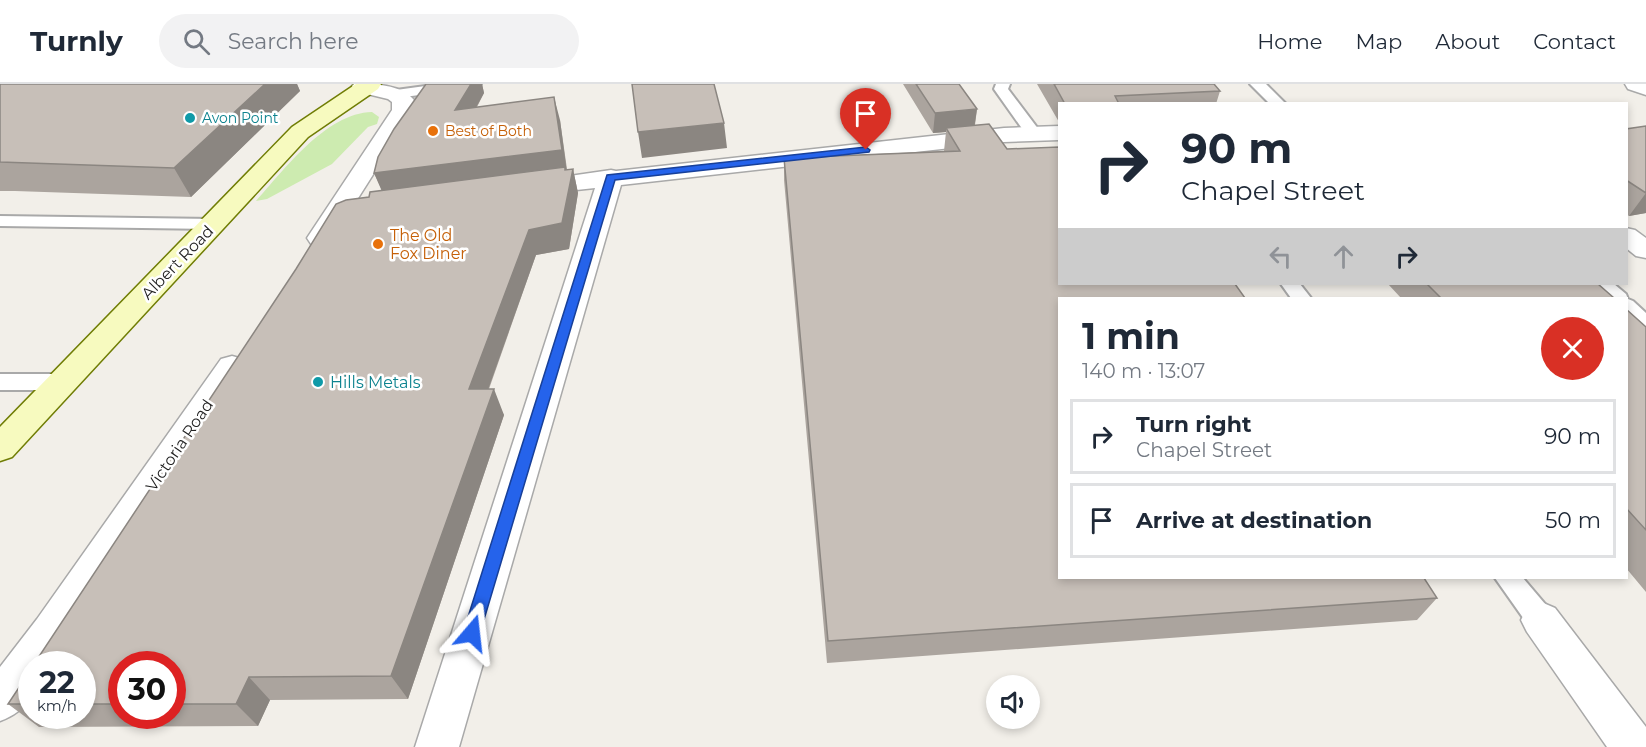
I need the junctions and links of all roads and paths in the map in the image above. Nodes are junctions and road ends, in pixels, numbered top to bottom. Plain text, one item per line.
1 (474, 84) edge
2 (1003, 84) edge
3 (1257, 84) edge
4 (1636, 84) edge
5 (373, 87) edge
6 (1646, 89) edge
7 (1277, 102) edge
8 (1058, 133) edge
9 (1034, 134) junction
10 (611, 177) junction
11 (504, 191) edge
12 (0, 220) edge
13 (213, 224) junction
14 (1628, 237) edge
15 (1646, 250) edge
16 (304, 261) edge
17 (1291, 285) edge
18 (1604, 285) edge
19 (1300, 297) edge
20 (1618, 297) edge
21 (1628, 307) edge
22 (1646, 324) edge
23 (251, 339) edge
24 (0, 382) edge
25 (62, 382) junction
26 (0, 448) edge
27 (1509, 579) edge
28 (1541, 620) joint
29 (0, 701) edge
30 (437, 747) edge
31 (1634, 747) edge

1 - 5 lane
2 - 9 lane
3 - 7 lane
4 - 6 street
5 - 13 street, Albert Road
5 - 16 street
8 - 9 street
9 - 10 street
10 - 11 street
10 - 30 street
12 - 13 lane
13 - 25 street, Albert Road
14 - 15 street
17 - 19 lane
18 - 20 lane
21 - 22 lane
23 - 29 street, Victoria Road
24 - 25 lane
25 - 26 street, Albert Road
27 - 28 lane
28 - 31 street

